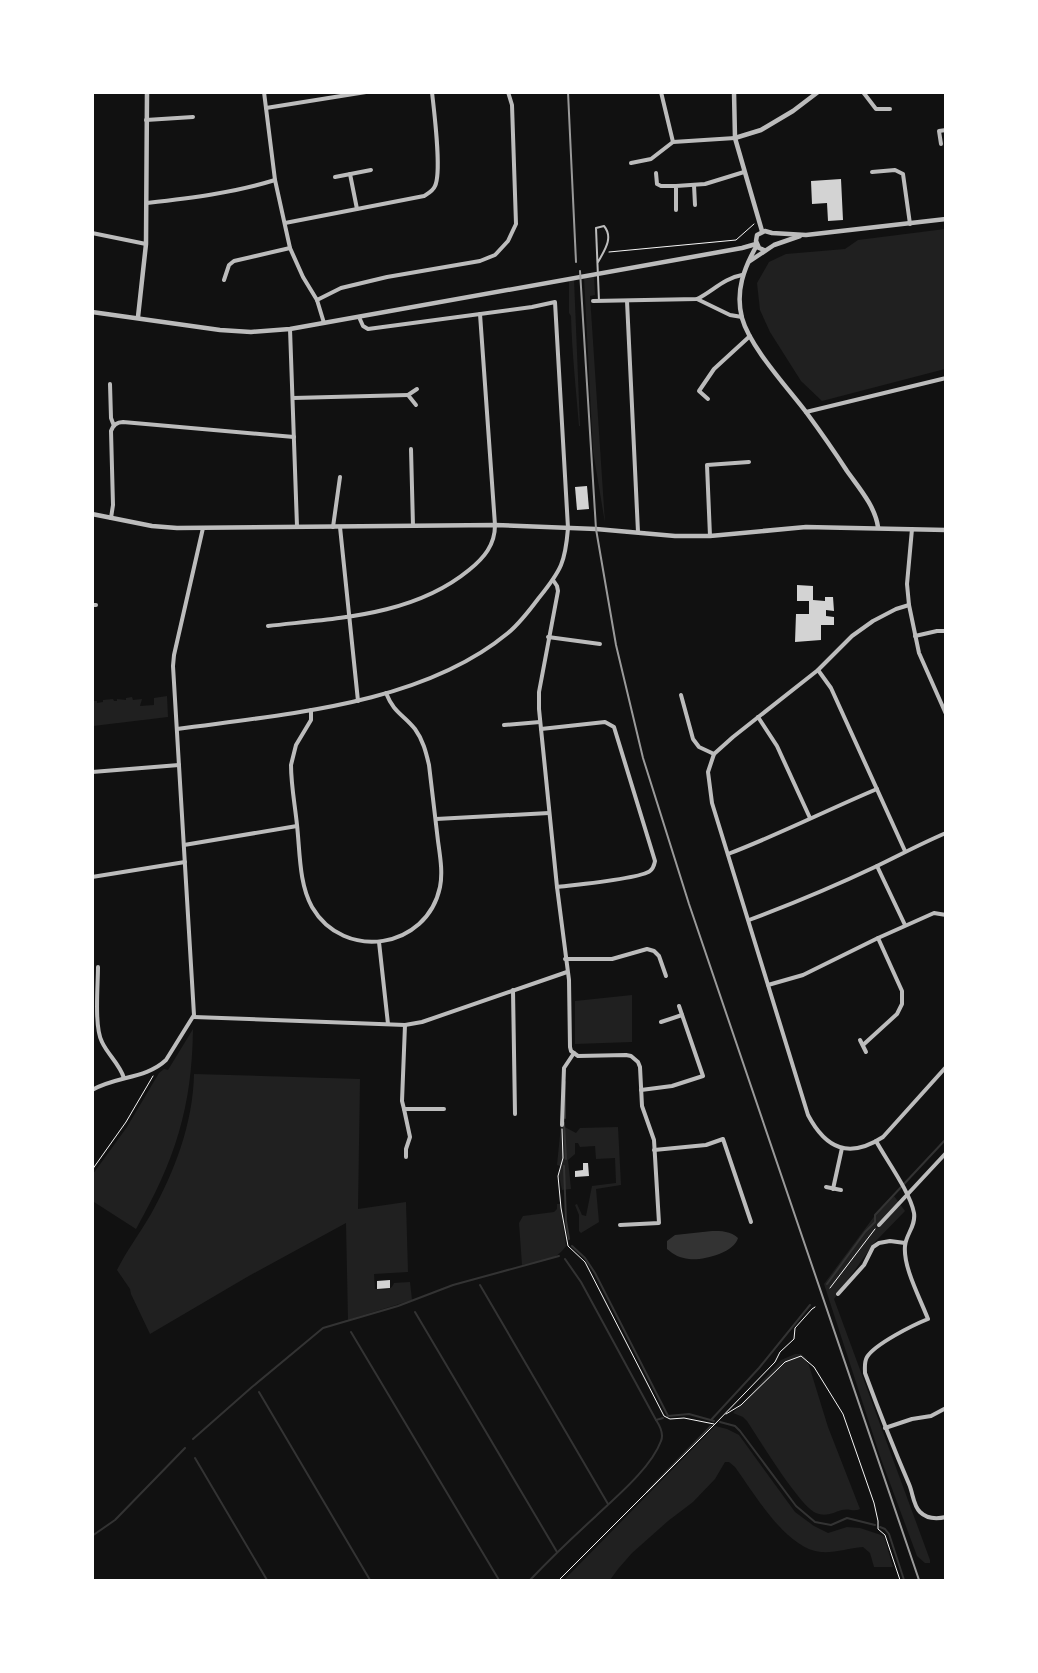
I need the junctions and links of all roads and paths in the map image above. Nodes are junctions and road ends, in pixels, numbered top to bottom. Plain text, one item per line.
1 (146, 92) edge
2 (264, 92) edge
3 (366, 92) edge
4 (432, 92) edge
5 (508, 92) edge
6 (661, 92) edge
7 (734, 92) edge
8 (818, 92) edge
9 (863, 92) edge
10 (266, 108) junction
11 (890, 109) dead end
12 (193, 117) dead end
13 (146, 120) junction
14 (946, 130) edge
15 (736, 138) junction
16 (674, 142) junction
17 (941, 144) dead end
18 (631, 163) dead end
19 (371, 170) dead end
20 (744, 172) junction
21 (872, 172) dead end
22 (656, 173) dead end
23 (350, 174) junction
24 (335, 177) dead end
25 (275, 180) junction
26 (694, 185) junction
27 (676, 186) junction
28 (147, 203) junction
29 (695, 205) dead end
30 (357, 209) junction
31 (676, 210) dead end
32 (946, 219) edge
33 (759, 221) junction
34 (285, 223) junction
35 (910, 224) junction
36 (762, 231) junction
37 (92, 233) edge
38 (772, 234) junction
39 (806, 235) junction
40 (146, 244) junction
41 (757, 245) junction
42 (774, 245) junction
43 (290, 248) junction
44 (764, 250) junction
45 (598, 262) junction
46 (749, 262) junction
47 (742, 276) junction
48 (224, 280) dead end
49 (697, 299) junction
50 (317, 300) junction
51 (594, 301) dead end
52 (599, 301) junction
53 (627, 301) junction
54 (92, 312) edge
55 (480, 314) junction
56 (138, 317) junction
57 (359, 317) junction
58 (742, 317) junction
59 (324, 323) junction
60 (290, 328) junction
61 (750, 336) junction
62 (946, 378) edge
63 (110, 384) dead end
64 (417, 389) dead end
65 (408, 395) junction
66 (293, 398) junction
67 (708, 399) dead end
68 (416, 405) dead end
69 (806, 412) junction
70 (114, 426) junction
71 (294, 437) junction
72 (411, 449) dead end
73 (749, 462) dead end
74 (340, 477) dead end
75 (92, 514) edge
76 (111, 518) junction
77 (494, 525) junction
78 (296, 526) junction
79 (333, 526) junction
80 (413, 526) junction
81 (340, 527) junction
82 (878, 527) junction
83 (202, 528) junction
84 (568, 528) junction
85 (912, 530) junction
86 (946, 530) edge
87 (638, 532) junction
88 (710, 536) junction
89 (553, 580) junction
90 (909, 605) junction
91 (349, 616) junction
92 (268, 626) dead end
93 (946, 631) edge
94 (915, 636) junction
95 (548, 637) junction
96 (600, 644) dead end
97 (818, 670) junction
98 (386, 693) junction
99 (680, 695) dead end
100 (358, 701) junction
101 (311, 710) junction
102 (946, 714) edge
103 (758, 717) junction
104 (540, 722) junction
105 (504, 725) dead end
106 (177, 729) junction
107 (541, 729) junction
108 (714, 754) junction
109 (179, 765) junction
110 (92, 772) edge
111 (877, 789) junction
112 (549, 812) junction
113 (436, 818) junction
114 (810, 818) junction
115 (297, 826) junction
116 (946, 833) edge
117 (184, 845) junction
118 (905, 851) junction
119 (728, 854) junction
120 (185, 862) junction
121 (877, 866) junction
122 (92, 877) edge
123 (557, 887) junction
124 (946, 915) edge
125 (749, 920) junction
126 (905, 926) junction
127 (878, 938) junction
128 (379, 942) junction
129 (565, 958) junction
130 (98, 967) dead end
131 (567, 972) junction
132 (666, 976) dead end
133 (768, 985) junction
134 (513, 990) junction
135 (679, 1006) dead end
136 (682, 1015) junction
137 (194, 1017) junction
138 (661, 1022) dead end
139 (388, 1024) junction
140 (405, 1025) junction
141 (860, 1040) dead end
142 (864, 1045) junction
143 (866, 1052) dead end
144 (574, 1053) junction
145 (946, 1067) edge
146 (155, 1069) junction
147 (124, 1078) junction
148 (92, 1090) edge
149 (641, 1090) junction
150 (404, 1109) junction
151 (444, 1109) dead end
152 (515, 1114) dead end
153 (562, 1125) joint
154 (876, 1141) junction
155 (842, 1148) junction
156 (654, 1150) junction
157 (946, 1153) edge
158 (406, 1157) dead end
159 (92, 1170) edge
160 (826, 1187) dead end
161 (833, 1189) junction
162 (840, 1190) dead end
163 (907, 1194) junction
164 (751, 1222) dead end
165 (620, 1225) dead end
166 (879, 1225) joint
167 (905, 1243) junction
168 (830, 1288) dead end
169 (838, 1294) dead end
170 (815, 1307) dead end
171 (945, 1407) edge
172 (725, 1414) junction
173 (715, 1424) junction
174 (886, 1428) junction
175 (946, 1517) edge
176 (559, 1580) edge
177 (900, 1580) edge

1 - 13 street
2 - 10 street
3 - 10 street
4 - 30 street
5 - 50 street
6 - 16 street
7 - 15 street
8 - 15 street
9 - 11 street
10 - 25 street
12 - 13 street
13 - 28 street
14 - 17 street
15 - 16 street
15 - 20 street
16 - 18 street
19 - 23 street
20 - 26 street
20 - 33 street
21 - 35 street
22 - 27 street
23 - 24 street
23 - 30 street
25 - 28 street
25 - 34 street
26 - 27 street
26 - 29 street
27 - 31 street
28 - 40 street
30 - 34 street
32 - 35 street
33 - 36 street
33 - 45 path
34 - 43 street
35 - 39 street
36 - 38 street
36 - 41 street
37 - 40 street
38 - 39 street
38 - 42 street
39 - 42 street
40 - 56 street
41 - 44 street
41 - 46 street
41 - 57 street
42 - 44 street
43 - 48 street
43 - 50 street
44 - 46 street
45 - 45 lane
45 - 52 lane
46 - 47 street
47 - 49 street
47 - 58 street
49 - 53 street
49 - 58 street
50 - 59 street
51 - 52 street
52 - 53 street
53 - 87 street
54 - 56 street
55 - 57 street
55 - 77 street
55 - 84 street
56 - 60 street
57 - 59 street
58 - 61 street
59 - 60 street
60 - 66 street
61 - 67 street
61 - 69 street
62 - 69 street
63 - 70 street
64 - 65 street
65 - 66 street
65 - 68 street
66 - 71 street
69 - 82 street
70 - 71 street
70 - 76 street
71 - 78 street
72 - 80 street
73 - 88 street
74 - 79 street
75 - 76 street
76 - 83 street
77 - 80 street
77 - 84 street
77 - 91 street
78 - 79 street
78 - 83 street
79 - 81 street
80 - 81 street
81 - 91 street
82 - 85 street
82 - 88 street
83 - 106 street
84 - 87 street
84 - 89 street
85 - 86 street
85 - 90 street
87 - 88 street
89 - 95 street
89 - 98 street
90 - 94 street
90 - 97 street
91 - 92 street
91 - 100 street
93 - 94 street
94 - 102 street
95 - 96 street
95 - 104 street
97 - 103 street
97 - 111 street
98 - 100 street
98 - 113 street
99 - 108 street
100 - 101 street
101 - 106 street
101 - 115 street
103 - 108 street
103 - 114 street
104 - 105 street
104 - 107 street
106 - 109 street
107 - 112 street
107 - 123 street
108 - 119 street
109 - 110 street
109 - 117 street
111 - 114 street
111 - 118 street
112 - 113 street
112 - 123 street
113 - 128 street
114 - 119 street
115 - 117 street
115 - 128 street
116 - 118 street
117 - 120 street
118 - 121 street
119 - 125 street
120 - 122 street
120 - 137 street
121 - 125 street
121 - 126 street
123 - 129 street
124 - 126 street
125 - 133 street
126 - 127 street
127 - 133 street
127 - 142 street
128 - 139 street
129 - 131 street
129 - 132 street
130 - 147 street
131 - 134 street
131 - 144 street
133 - 155 street
134 - 140 street
134 - 152 street
135 - 136 street
136 - 138 street
136 - 149 street
137 - 139 street
137 - 146 street
139 - 140 street
140 - 150 street
141 - 142 street
142 - 143 street
144 - 149 street
144 - 153 street
145 - 154 street
146 - 147 street
146 - 159 path
147 - 148 street
149 - 156 street
150 - 151 street
150 - 158 street
153 - 173 path
154 - 155 street
154 - 163 street
155 - 161 street
156 - 164 street
156 - 165 street
157 - 163 street
160 - 161 street
161 - 162 street
163 - 166 street
163 - 167 street
166 - 168 path
167 - 169 street
167 - 174 street
170 - 172 path
171 - 174 street
172 - 173 path
172 - 177 path
173 - 176 path
174 - 175 street

